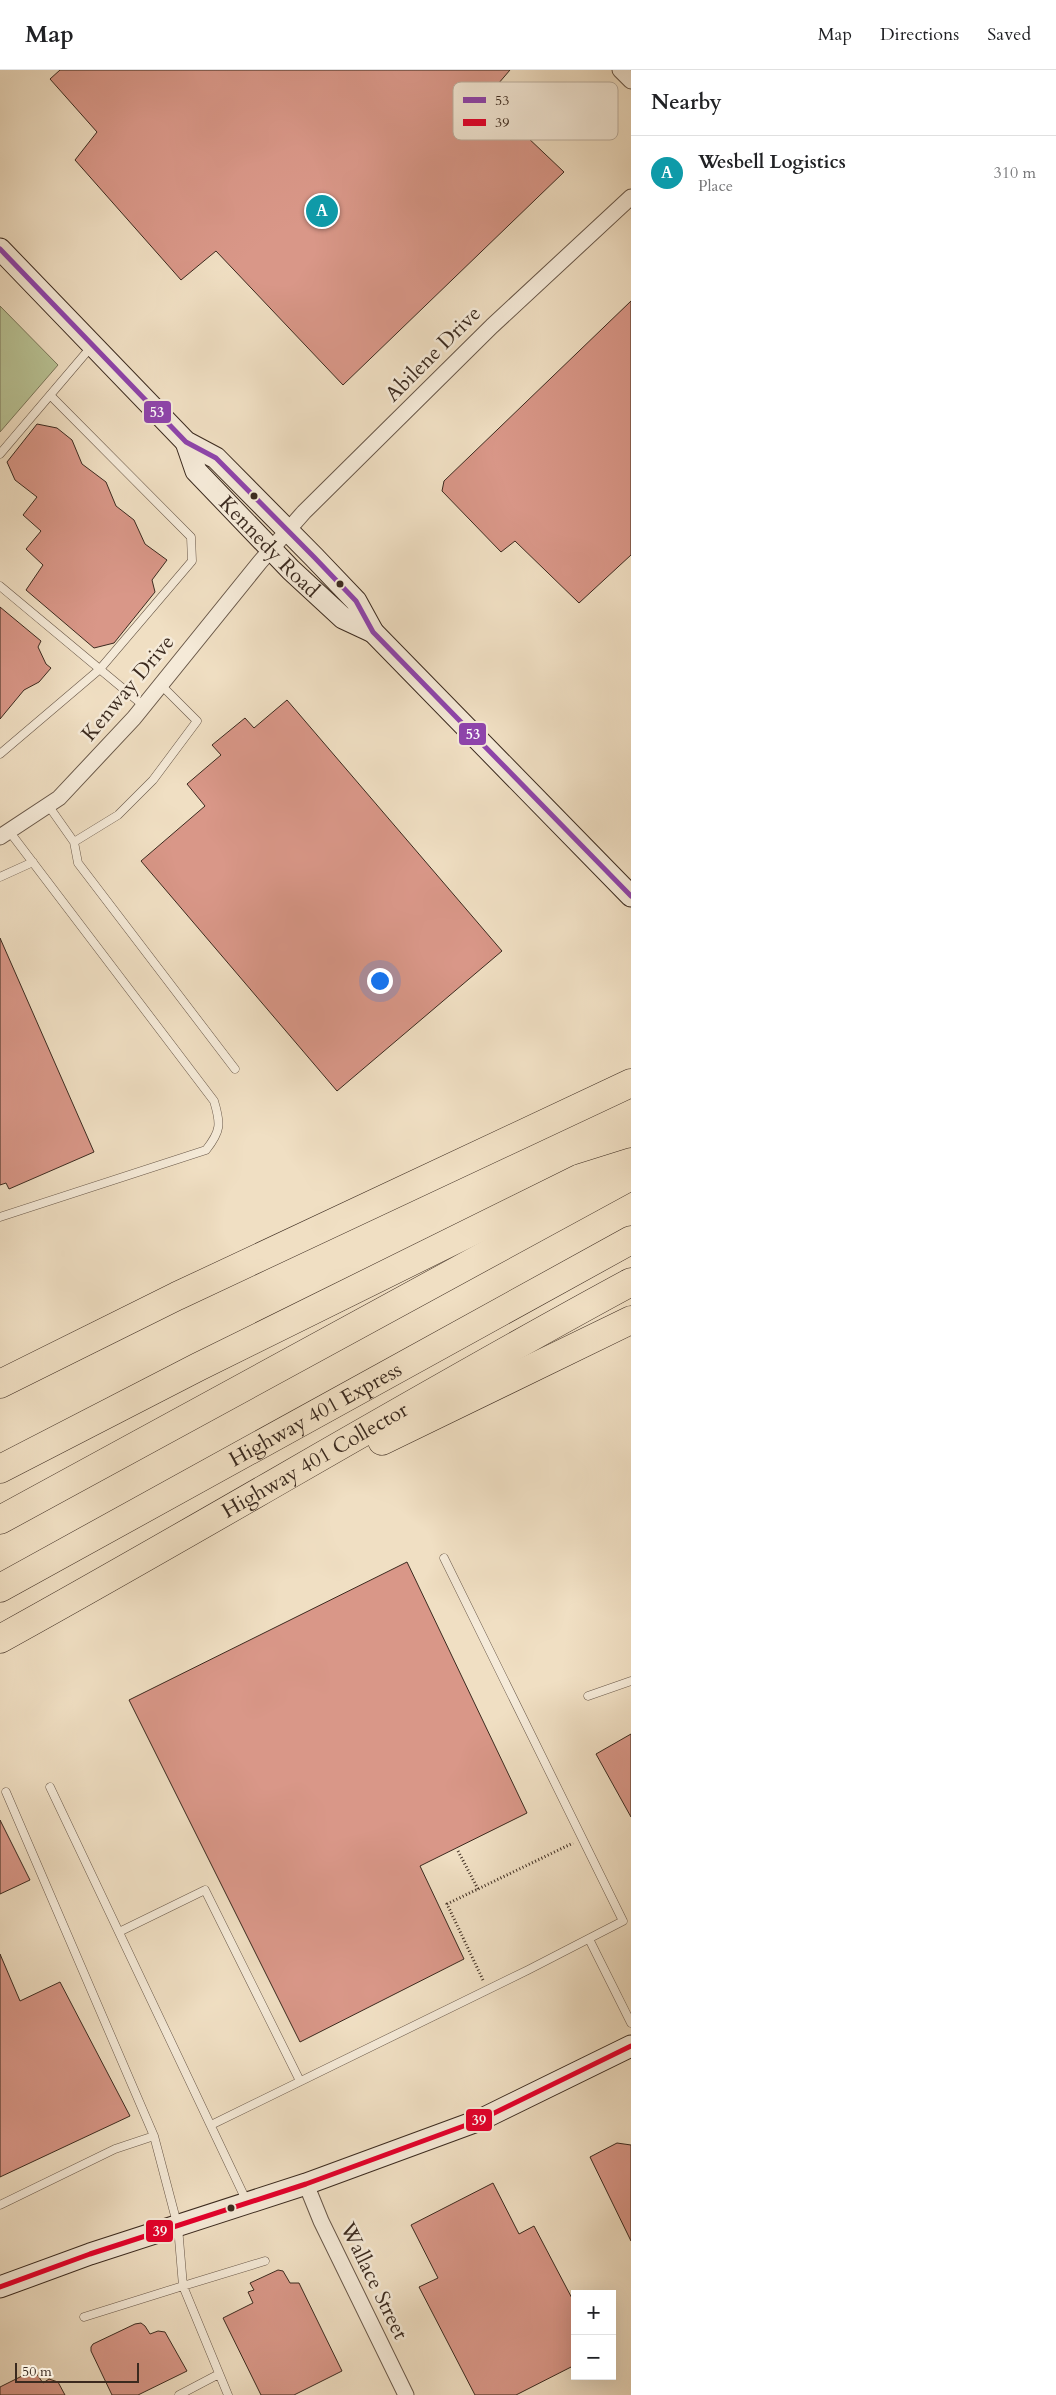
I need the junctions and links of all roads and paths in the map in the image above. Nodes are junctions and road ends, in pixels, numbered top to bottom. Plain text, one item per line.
1 (620, 70) edge
2 (631, 81) edge
3 (631, 197) edge
4 (0, 249) edge
5 (93, 345) junction
6 (50, 395) junction
7 (186, 442) junction
8 (0, 454) edge
9 (287, 530) junction
10 (271, 549) junction
11 (0, 586) edge
12 (373, 632) junction
13 (100, 669) junction
14 (161, 685) junction
15 (144, 706) junction
16 (0, 754) edge
17 (48, 805) junction
18 (5, 834) edge
19 (74, 842) junction
20 (33, 862) junction
21 (0, 877) edge
22 (631, 896) edge
23 (235, 1069) dead end
24 (631, 1083) edge
25 (631, 1162) edge
26 (631, 1176) edge
27 (0, 1217) edge
28 (631, 1240) edge
29 (631, 1282) edge
30 (631, 1320) edge
31 (0, 1384) edge
32 (0, 1469) edge
33 (0, 1520) edge
34 (196, 1530) junction
35 (444, 1558) dead end
36 (0, 1588) edge
37 (0, 1639) edge
38 (631, 1681) edge
39 (588, 1696) dead end
40 (50, 1787) dead end
41 (6, 1792) dead end
42 (582, 1838) junction
43 (458, 1851) dead end
44 (478, 1889) junction
45 (119, 1932) junction
46 (589, 1939) junction
47 (488, 1990) junction
48 (631, 2023) edge
49 (631, 2046) edge
50 (300, 2082) junction
51 (210, 2125) junction
52 (154, 2136) junction
53 (306, 2184) junction
54 (247, 2204) junction
55 (0, 2205) edge
56 (178, 2227) junction
57 (265, 2261) dead end
58 (184, 2286) junction
59 (0, 2287) edge
60 (84, 2317) dead end
61 (219, 2374) junction
62 (179, 2395) edge
63 (228, 2395) edge
64 (406, 2395) edge

1 - 2 street
3 - 9 street, Abilene Drive
4 - 5 main road, Kennedy Road
5 - 6 lane
5 - 7 main road, Kennedy Road
6 - 8 lane
6 - 13 lane
7 - 9 main road, Kennedy Road
7 - 10 main road, Kennedy Road
9 - 10 street, Abilene Drive
9 - 12 main road, Kennedy Road
10 - 12 main road, Kennedy Road
10 - 14 street, Kenway Drive
11 - 13 lane
12 - 22 main road, Kennedy Road
13 - 15 lane
13 - 16 lane
14 - 15 street, Kenway Drive
14 - 19 lane
15 - 17 street, Kenway Drive
17 - 18 street, Kenway Drive
17 - 19 lane
18 - 20 lane
19 - 23 lane
20 - 21 lane
20 - 27 lane
24 - 31 highway
25 - 32 highway
26 - 33 highway
28 - 36 highway, Highway 401 Express
29 - 34 highway, Highway 401 Collector
30 - 34 highway
34 - 37 highway, Highway 401 Collector
35 - 42 lane
38 - 39 lane
40 - 45 lane
41 - 52 lane
42 - 44 path
42 - 46 lane
43 - 44 path
44 - 47 path
45 - 50 lane
45 - 51 lane
46 - 47 lane
46 - 48 lane
47 - 50 lane
49 - 53 main road
50 - 51 lane
51 - 54 lane
52 - 55 lane
52 - 56 lane
53 - 54 main road
53 - 64 street, Wallace Street
54 - 56 main road
56 - 58 lane
56 - 59 main road
57 - 58 lane
58 - 60 lane
58 - 61 lane
61 - 62 lane
61 - 63 lane

